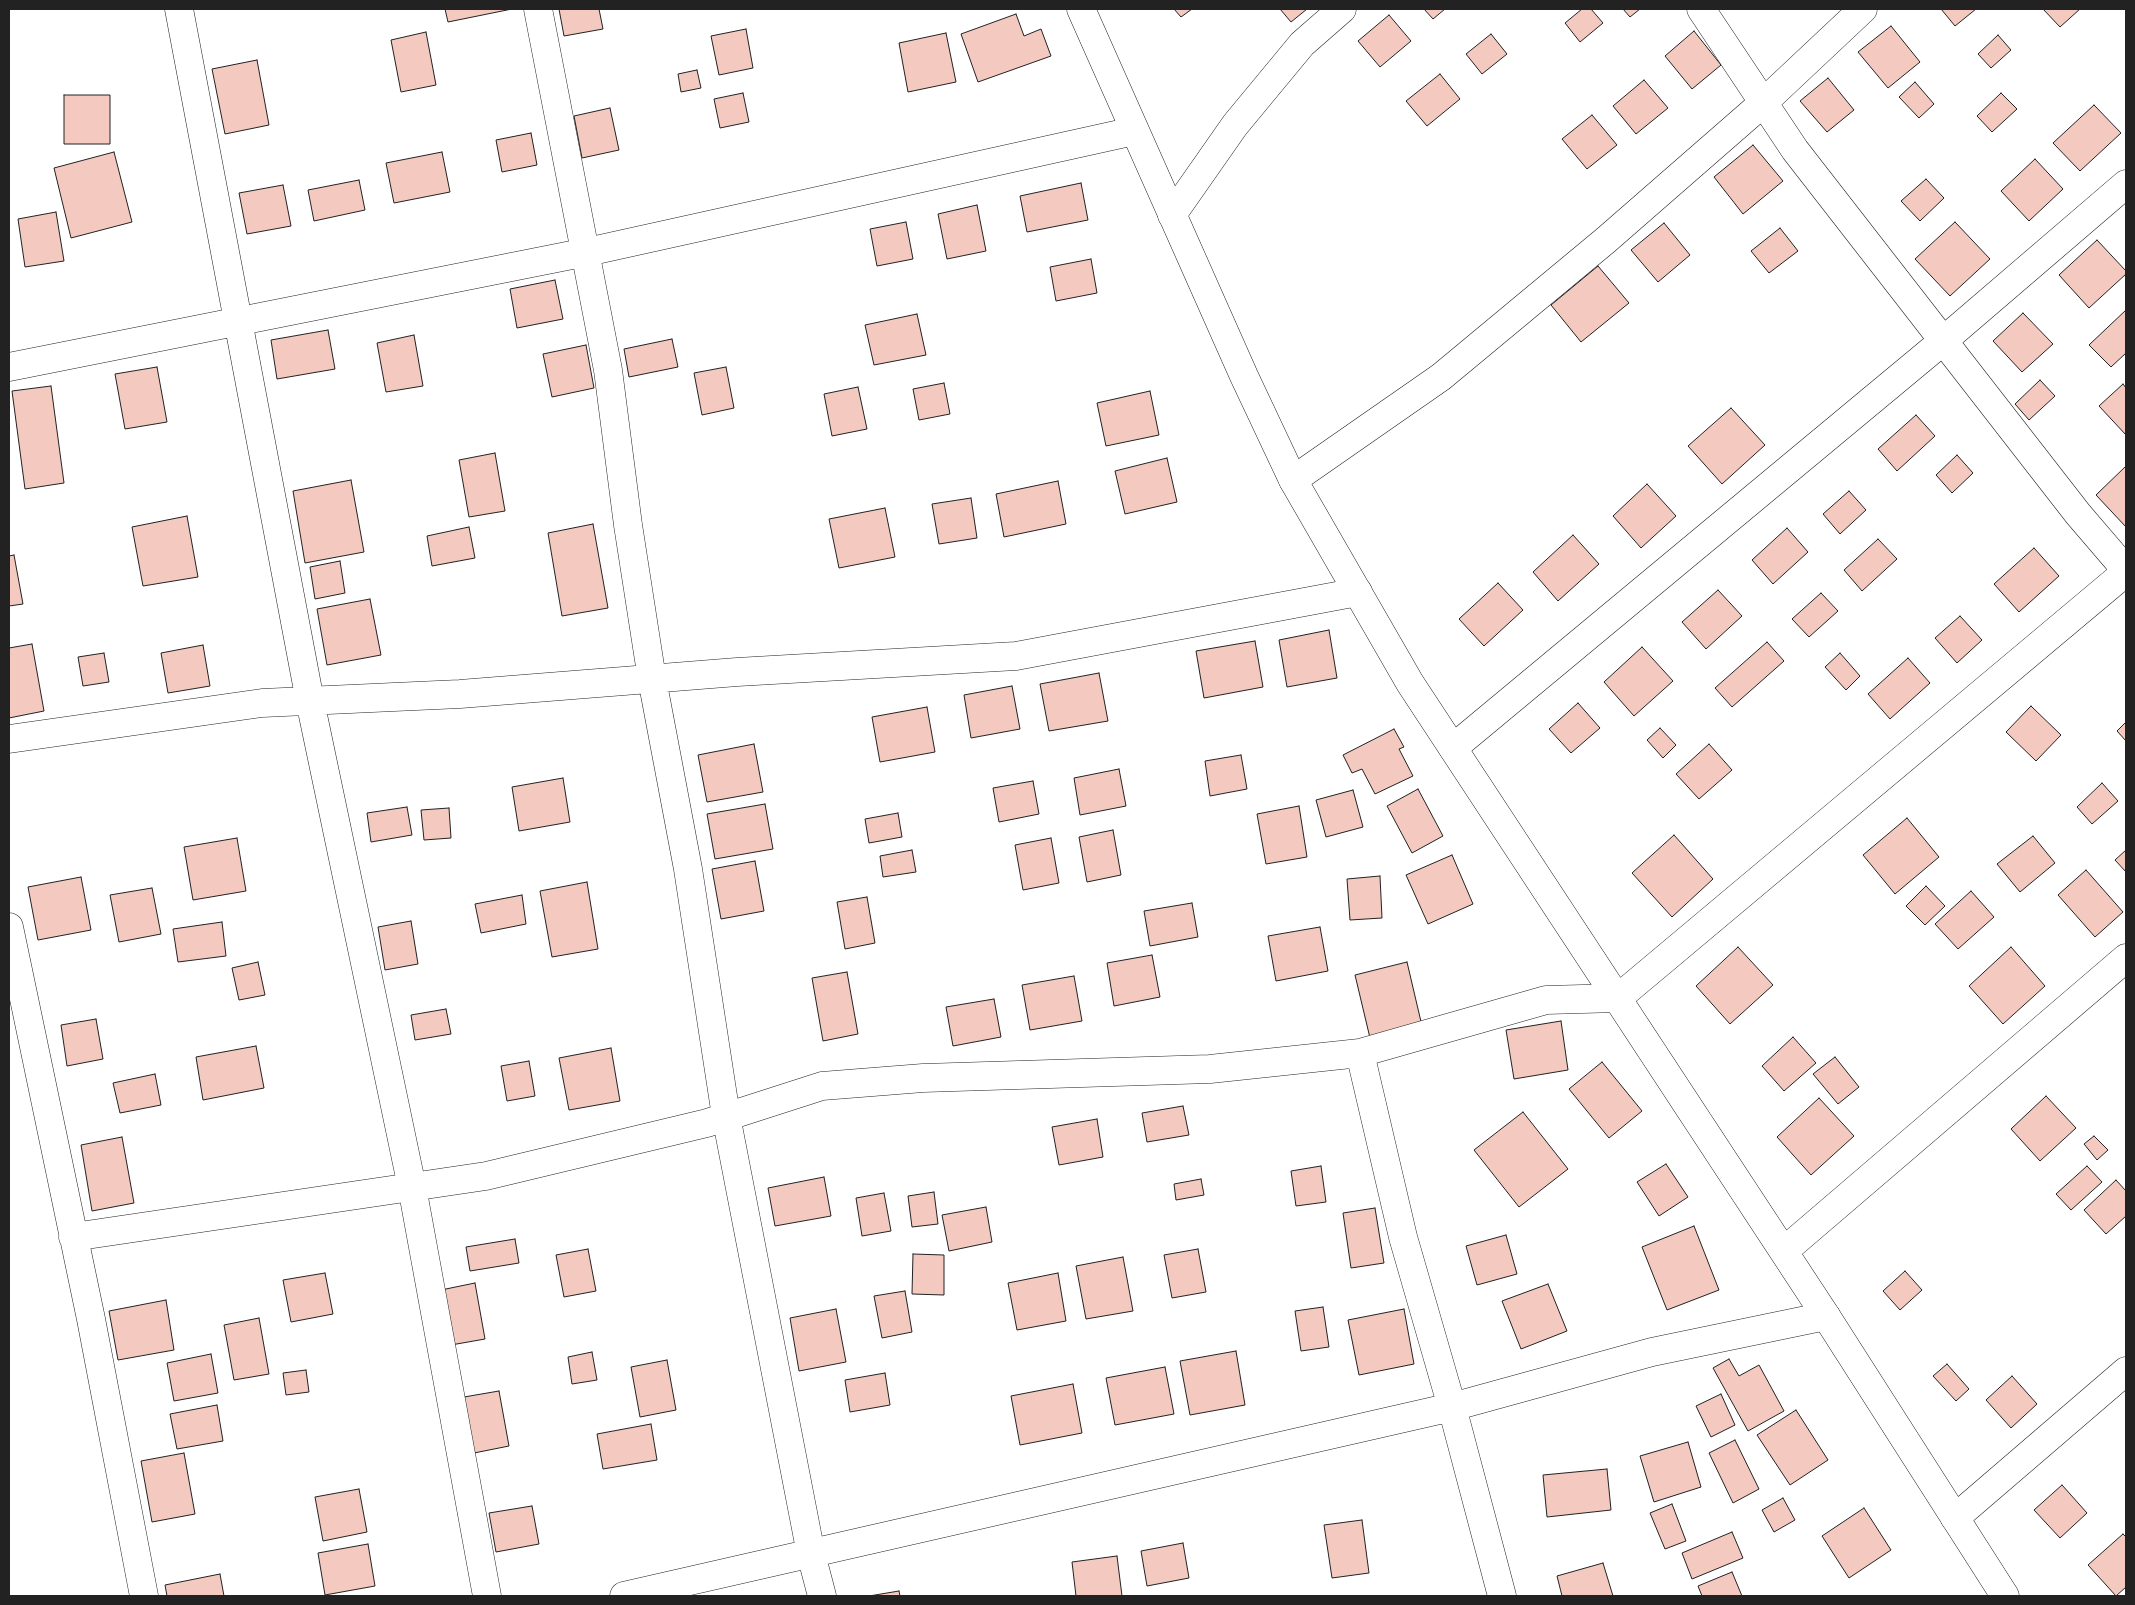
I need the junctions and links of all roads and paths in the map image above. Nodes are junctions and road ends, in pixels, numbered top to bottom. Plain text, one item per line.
1 (179, 9) edge
2 (538, 9) edge
3 (1080, 9) edge
4 (1342, 9) edge
5 (1702, 9) edge
6 (1863, 9) edge
7 (1763, 103) junction
8 (1134, 132) junction
9 (2126, 184) edge
10 (1172, 215) junction
11 (587, 252) junction
12 (240, 321) junction
13 (1943, 341) junction
14 (9, 367) edge
15 (1293, 480) junction
16 (2126, 571) edge
17 (1358, 592) junction
18 (652, 679) junction
19 (310, 701) junction
20 (9, 739) edge
21 (1453, 748) junction
22 (9, 927) edge
23 (2126, 958) edge
24 (1618, 998) junction
25 (1360, 1053) junction
26 (726, 1116) junction
27 (412, 1187) junction
28 (73, 1237) junction
29 (1784, 1252) junction
30 (1826, 1316) junction
31 (2126, 1371) edge
32 (1452, 1407) junction
33 (1955, 1518) junction
34 (811, 1554) junction
35 (144, 1596) edge
36 (487, 1596) edge
37 (624, 1596) edge
38 (822, 1596) edge
39 (1502, 1596) edge
40 (2005, 1596) edge

1 - 12 street
2 - 11 street
3 - 8 street
4 - 10 street
5 - 7 street
6 - 7 street
7 - 13 street
7 - 15 street
8 - 10 street
8 - 11 street
9 - 13 street
10 - 15 street
11 - 12 street
11 - 18 street
12 - 14 street
12 - 19 street
13 - 16 street
13 - 21 street
15 - 17 street
16 - 24 street
17 - 18 street
17 - 21 street
18 - 19 street
18 - 26 street
19 - 20 street
19 - 27 street
21 - 24 street
22 - 28 street
23 - 29 street
24 - 25 street
24 - 29 street
25 - 26 street
25 - 32 street
26 - 27 street
26 - 34 street
27 - 28 street
27 - 36 street
28 - 35 street
29 - 30 street
30 - 32 street
30 - 33 street
31 - 33 street
32 - 34 street
32 - 39 street
33 - 40 street
34 - 37 street
34 - 38 street

